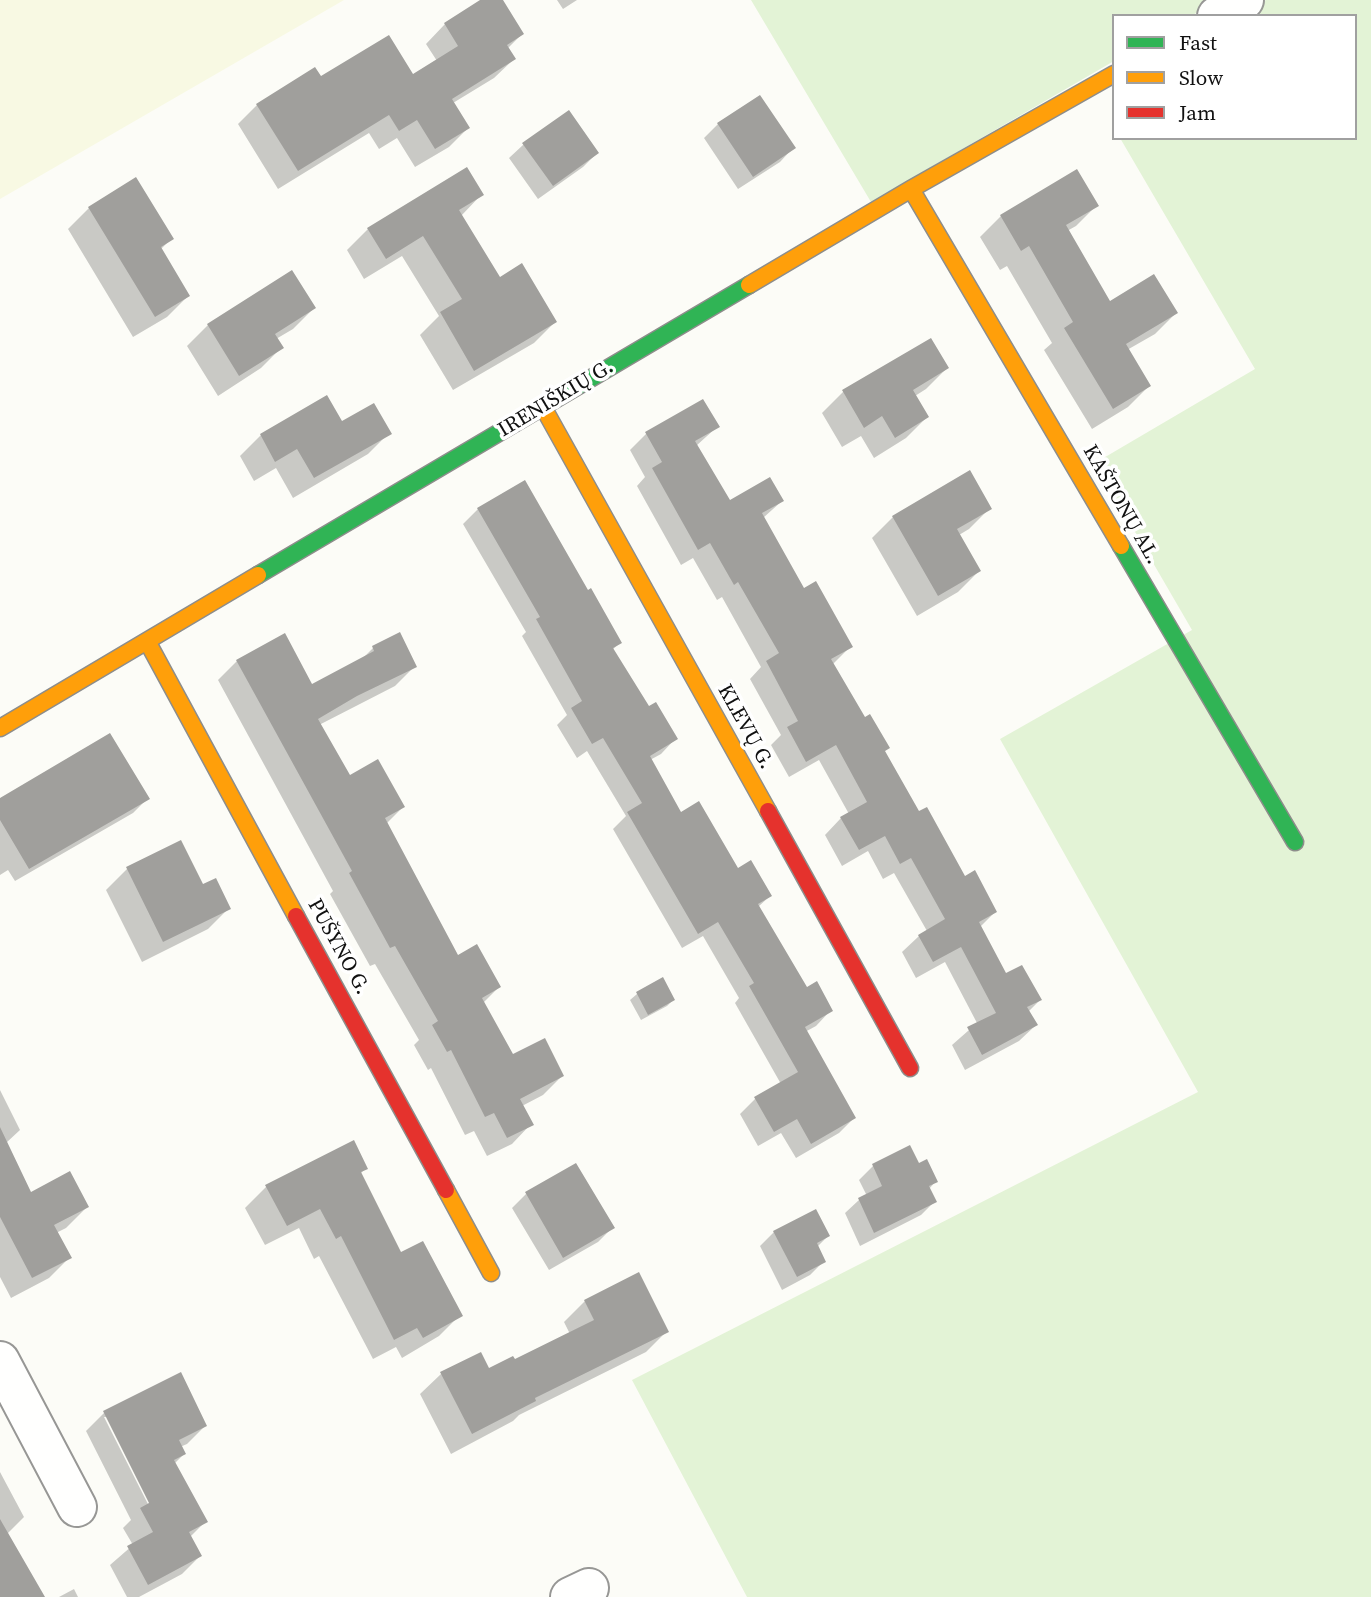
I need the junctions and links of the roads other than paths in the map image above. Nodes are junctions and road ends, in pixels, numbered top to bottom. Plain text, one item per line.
1 (1244, 0) edge
2 (1220, 14) edge
3 (1112, 75) edge
4 (911, 188) junction
5 (543, 407) junction
6 (147, 641) junction
7 (0, 728) edge
8 (1295, 842) dead end
9 (910, 1068) dead end
10 (491, 1273) dead end
11 (0, 1361) edge
12 (77, 1507) dead end

1 - 2 street
3 - 4 street, IRENIŠKIŲ G.
4 - 5 street, IRENIŠKIŲ G.
4 - 8 street, KAŠTONŲ AL.
5 - 6 street, IRENIŠKIŲ G.
5 - 9 street, KLEVŲ G.
6 - 7 street, IRENIŠKIŲ G.
6 - 10 street, PUŠYNO G.
11 - 12 street

